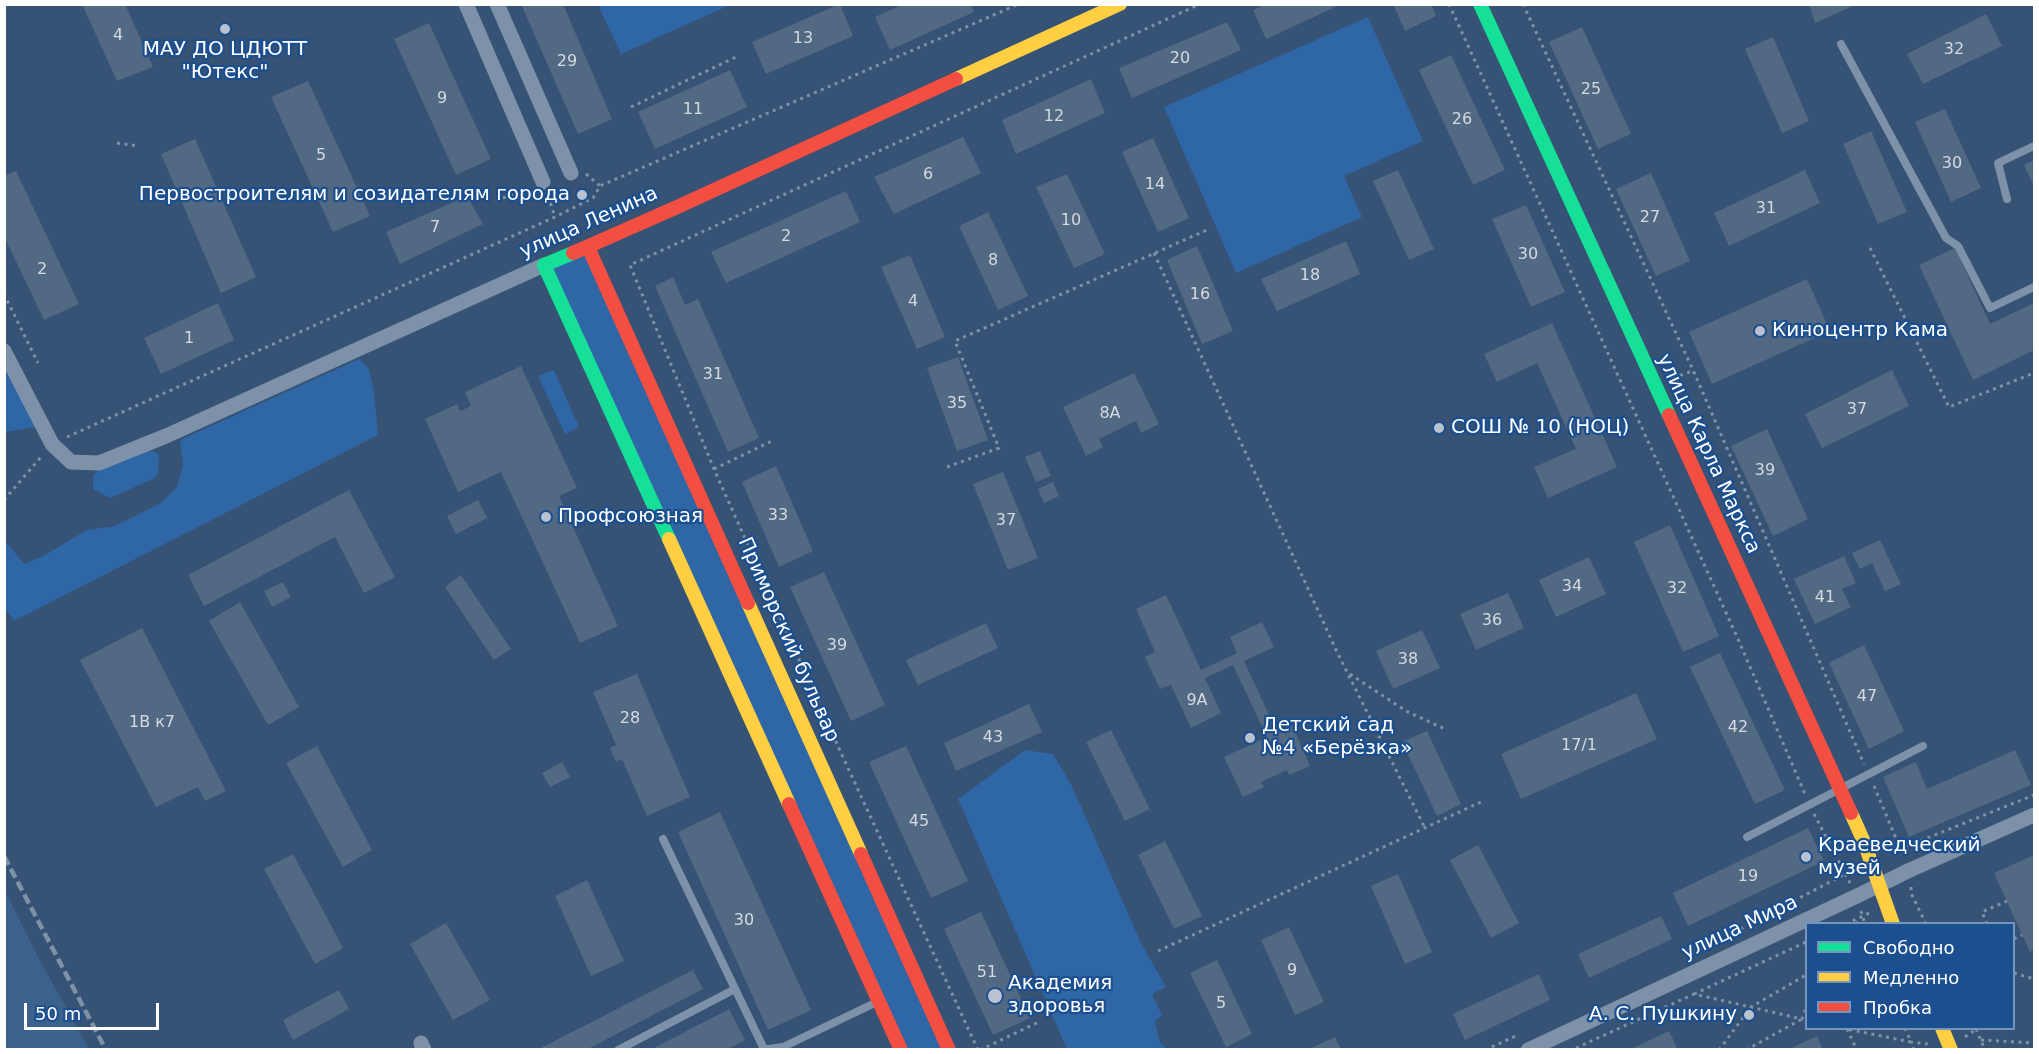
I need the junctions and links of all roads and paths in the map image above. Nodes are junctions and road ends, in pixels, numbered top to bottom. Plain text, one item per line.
1 (466, 4) edge
2 (496, 4) edge
3 (1019, 4) edge
4 (1120, 4) edge
5 (1200, 4) edge
6 (1449, 4) edge
7 (1480, 4) edge
8 (1523, 4) edge
9 (1841, 44) dead end
10 (736, 57) dead end
11 (631, 107) dead end
12 (117, 143) dead end
13 (139, 146) dead end
14 (2034, 146) edge
15 (571, 173) dead end
16 (543, 182) joint
17 (2007, 199) dead end
18 (555, 218) junction
19 (1207, 230) dead end
20 (588, 247) junction
21 (1870, 248) dead end
22 (1154, 253) junction
23 (544, 265) junction
24 (2034, 287) edge
25 (4, 294) edge
26 (4, 351) edge
27 (38, 363) dead end
28 (2034, 373) edge
29 (774, 440) dead end
30 (52, 444) junction
31 (946, 467) dead end
32 (714, 470) junction
33 (4, 500) edge
34 (1348, 672) junction
35 (1447, 730) dead end
36 (1923, 746) dead end
37 (1869, 773) junction
38 (1840, 789) junction
39 (2034, 795) edge
40 (1481, 802) dead end
41 (1810, 805) junction
42 (2034, 815) edge
43 (1425, 828) junction
44 (1747, 837) dead end
45 (663, 838) dead end
46 (1864, 842) junction
47 (1900, 849) junction
48 (1910, 870) junction
49 (1845, 874) junction
50 (1879, 885) junction
51 (1857, 896) junction
52 (2007, 901) dead end
53 (1863, 916) junction
54 (1850, 922) edge
55 (1858, 922) edge
56 (1864, 922) edge
57 (1892, 922) edge
58 (1925, 922) edge
59 (1986, 922) edge
60 (2022, 935) dead end
61 (2015, 938) edge
62 (1805, 942) edge
63 (1711, 944) dead end
64 (1158, 951) dead end
65 (2015, 974) edge
66 (1805, 976) edge
67 (2034, 979) edge
68 (735, 989) junction
69 (1694, 994) junction
70 (879, 1002) junction
71 (1751, 1007) junction
72 (1804, 1020) edge
73 (1041, 1021) dead end
74 (1847, 1030) edge
75 (1852, 1030) edge
76 (1905, 1030) edge
77 (1942, 1030) edge
78 (1977, 1030) edge
79 (1526, 1032) dead end
80 (1981, 1040) junction
81 (1911, 1042) junction
82 (2034, 1043) edge
83 (763, 1049) edge
84 (618, 1050) edge
85 (901, 1050) edge
86 (949, 1050) edge
87 (979, 1050) edge
88 (1485, 1050) edge
89 (1528, 1050) edge
90 (1572, 1050) edge
91 (1719, 1050) edge
92 (1746, 1050) edge
93 (1857, 1050) edge
94 (1914, 1050) edge
95 (1951, 1050) edge
96 (1985, 1050) edge

1 - 16 street
2 - 15 street
3 - 18 path
4 - 20 street, улица Ленина
5 - 32 path
6 - 41 path
7 - 38 street, улица Карла Маркса
8 - 37 path
9 - 24 lane
10 - 11 path
12 - 13 path
14 - 17 lane
16 - 18 path
18 - 30 path
19 - 22 path
20 - 23 street, улица Ленина
20 - 86 street, Приморский бульвар
21 - 28 path
22 - 31 path
22 - 34 path
23 - 30 street, улица Ленина
23 - 70 street
25 - 27 path
26 - 30 street
29 - 32 path
30 - 33 path
32 - 87 path
34 - 35 path
34 - 43 path
36 - 37 lane
37 - 38 lane
37 - 47 path
38 - 41 lane
38 - 46 street, улица Карла Маркса
39 - 47 path
40 - 43 path
41 - 44 lane
41 - 49 path
42 - 48 street, улица Мира
43 - 64 path
45 - 68 lane
46 - 47 path
46 - 49 path
46 - 50 street, улица Карла Маркса
47 - 48 path
48 - 50 street, улица Мира
48 - 58 path
49 - 51 path
49 - 63 path
50 - 51 street, улица Мира
50 - 57 street, улица Карла Маркса
51 - 53 path
51 - 89 street, улица Мира
52 - 59 path
53 - 54 path
53 - 55 path
53 - 56 path
60 - 61 path
62 - 69 path
65 - 67 path
66 - 71 path
68 - 83 lane
68 - 84 lane
69 - 71 path
69 - 90 path
70 - 83 lane
70 - 85 street
71 - 72 path
71 - 91 path
72 - 92 path
73 - 87 path
74 - 93 path
75 - 81 path
76 - 81 path
77 - 95 street
78 - 80 path
79 - 88 path
80 - 82 path
80 - 96 path
81 - 94 path

